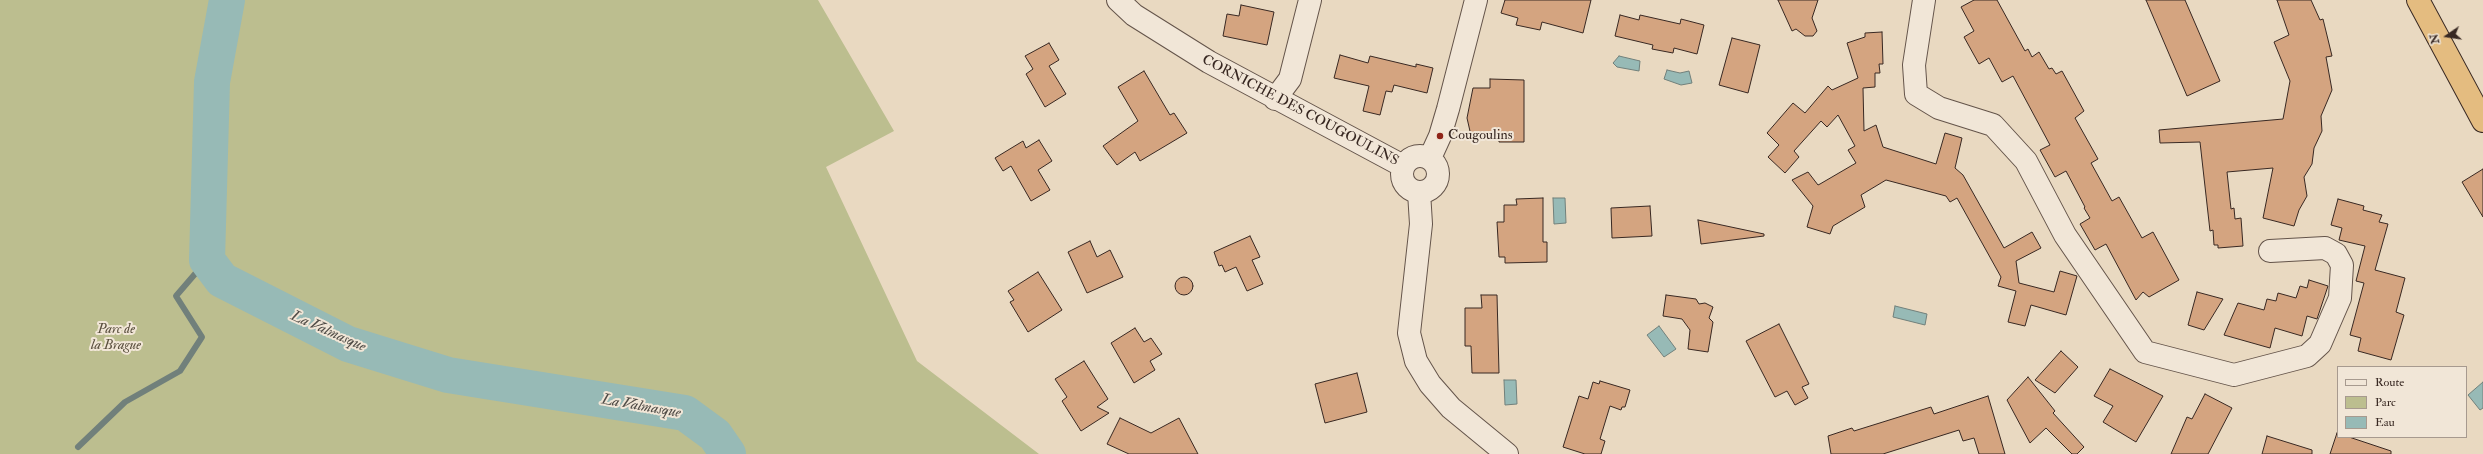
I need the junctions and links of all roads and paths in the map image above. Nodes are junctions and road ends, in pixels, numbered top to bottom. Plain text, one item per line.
1 (1118, 0) edge
2 (1310, 0) edge
3 (1476, 0) edge
4 (1924, 0) edge
5 (2418, 0) edge
6 (1274, 99) junction
7 (2483, 121) edge
8 (1430, 158) junction
9 (1403, 166) junction
10 (1419, 192) junction
11 (2270, 251) dead end
12 (1507, 454) edge

1 - 6 street, CORNICHE DES COUGOULINS
2 - 6 street
3 - 8 street
4 - 11 street
5 - 7 highway
6 - 9 street, CORNICHE DES COUGOULINS
8 - 9 street
8 - 10 street
9 - 10 street
10 - 12 street

